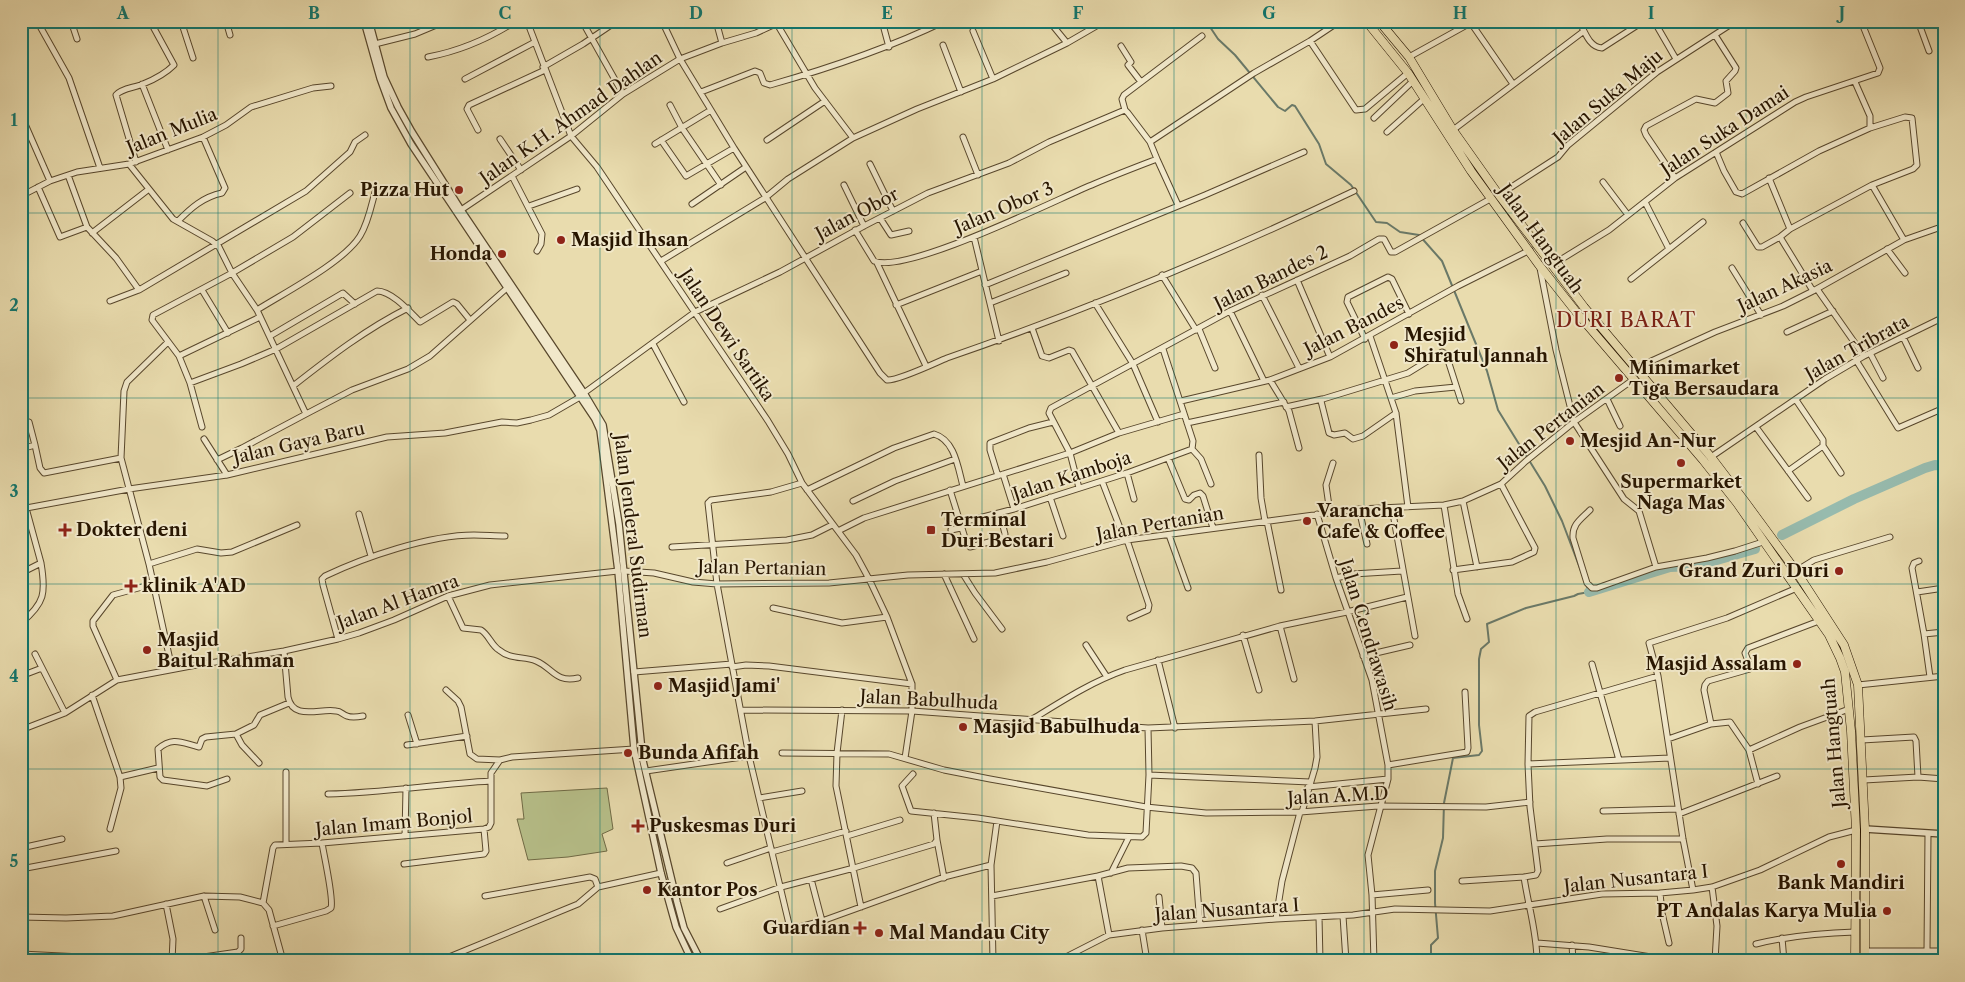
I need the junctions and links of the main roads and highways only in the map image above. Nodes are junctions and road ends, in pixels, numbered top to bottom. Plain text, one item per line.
1 (1366, 21) edge
2 (1382, 24) edge
3 (1377, 32) junction
4 (1495, 197) junction
5 (1512, 218) junction
6 (1808, 597) junction
7 (1856, 902) junction
8 (1865, 904) junction
9 (1855, 961) edge
10 (1865, 961) edge

1 - 3 highway, Jalan Hangtuah
2 - 3 highway
2 - 4 highway, Jalan Hangtuah
3 - 4 highway, Jalan Hangtuah
4 - 5 highway, Jalan Hangtuah
5 - 6 highway, Jalan Hangtuah
5 - 6 highway, Jalan Hangtuah
6 - 7 highway, Jalan Hangtuah
6 - 8 highway, Jalan Hangtuah
7 - 8 highway
7 - 9 highway, Jalan Hangtuah
8 - 10 highway, Jalan Hangtuah

